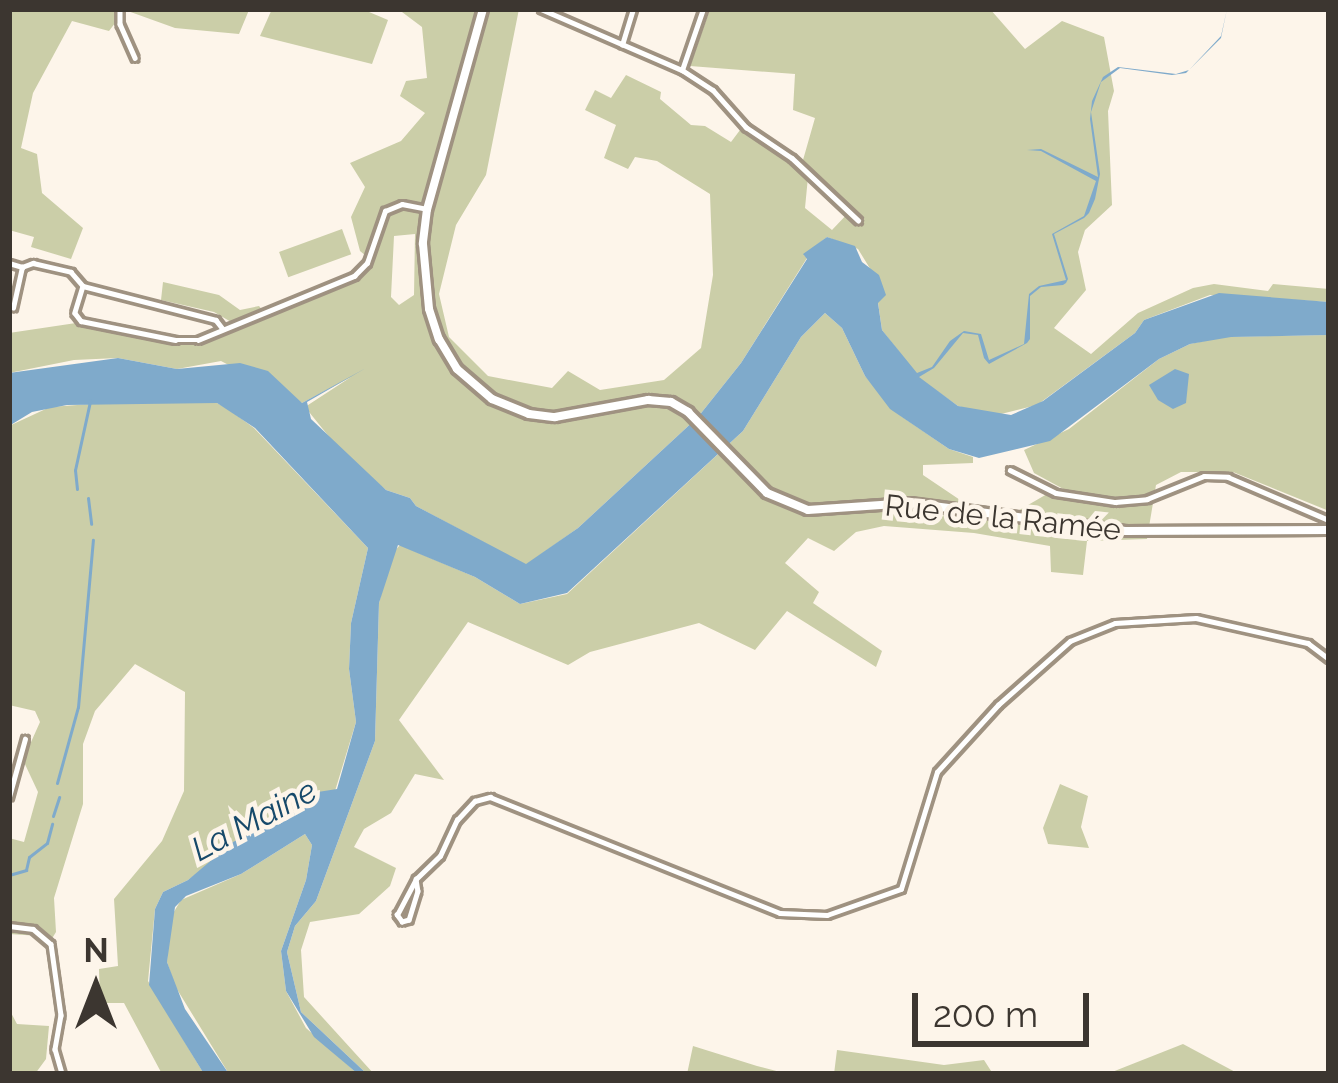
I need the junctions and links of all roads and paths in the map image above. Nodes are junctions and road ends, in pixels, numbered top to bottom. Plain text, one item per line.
1 (120, 9) edge
2 (483, 9) edge
3 (541, 9) edge
4 (633, 9) edge
5 (703, 9) edge
6 (622, 45) junction
7 (135, 58) dead end
8 (682, 70) junction
9 (427, 209) junction
10 (858, 220) dead end
11 (9, 263) edge
12 (22, 266) junction
13 (83, 286) junction
14 (13, 308) dead end
15 (223, 329) junction
16 (1010, 470) dead end
17 (1329, 520) edge
18 (1329, 530) edge
19 (1329, 659) edge
20 (25, 739) dead end
21 (9, 797) edge
22 (416, 879) junction
23 (9, 926) edge
24 (62, 1074) edge

1 - 7 street
2 - 9 main road
3 - 6 street
4 - 6 street
5 - 8 street
6 - 8 street
8 - 10 street
9 - 15 street
9 - 18 main road, Rue de la Ramée
11 - 12 street
12 - 13 street
12 - 14 street
13 - 15 street
13 - 15 street
16 - 17 street
19 - 22 street
20 - 21 street
22 - 22 street
23 - 24 street

